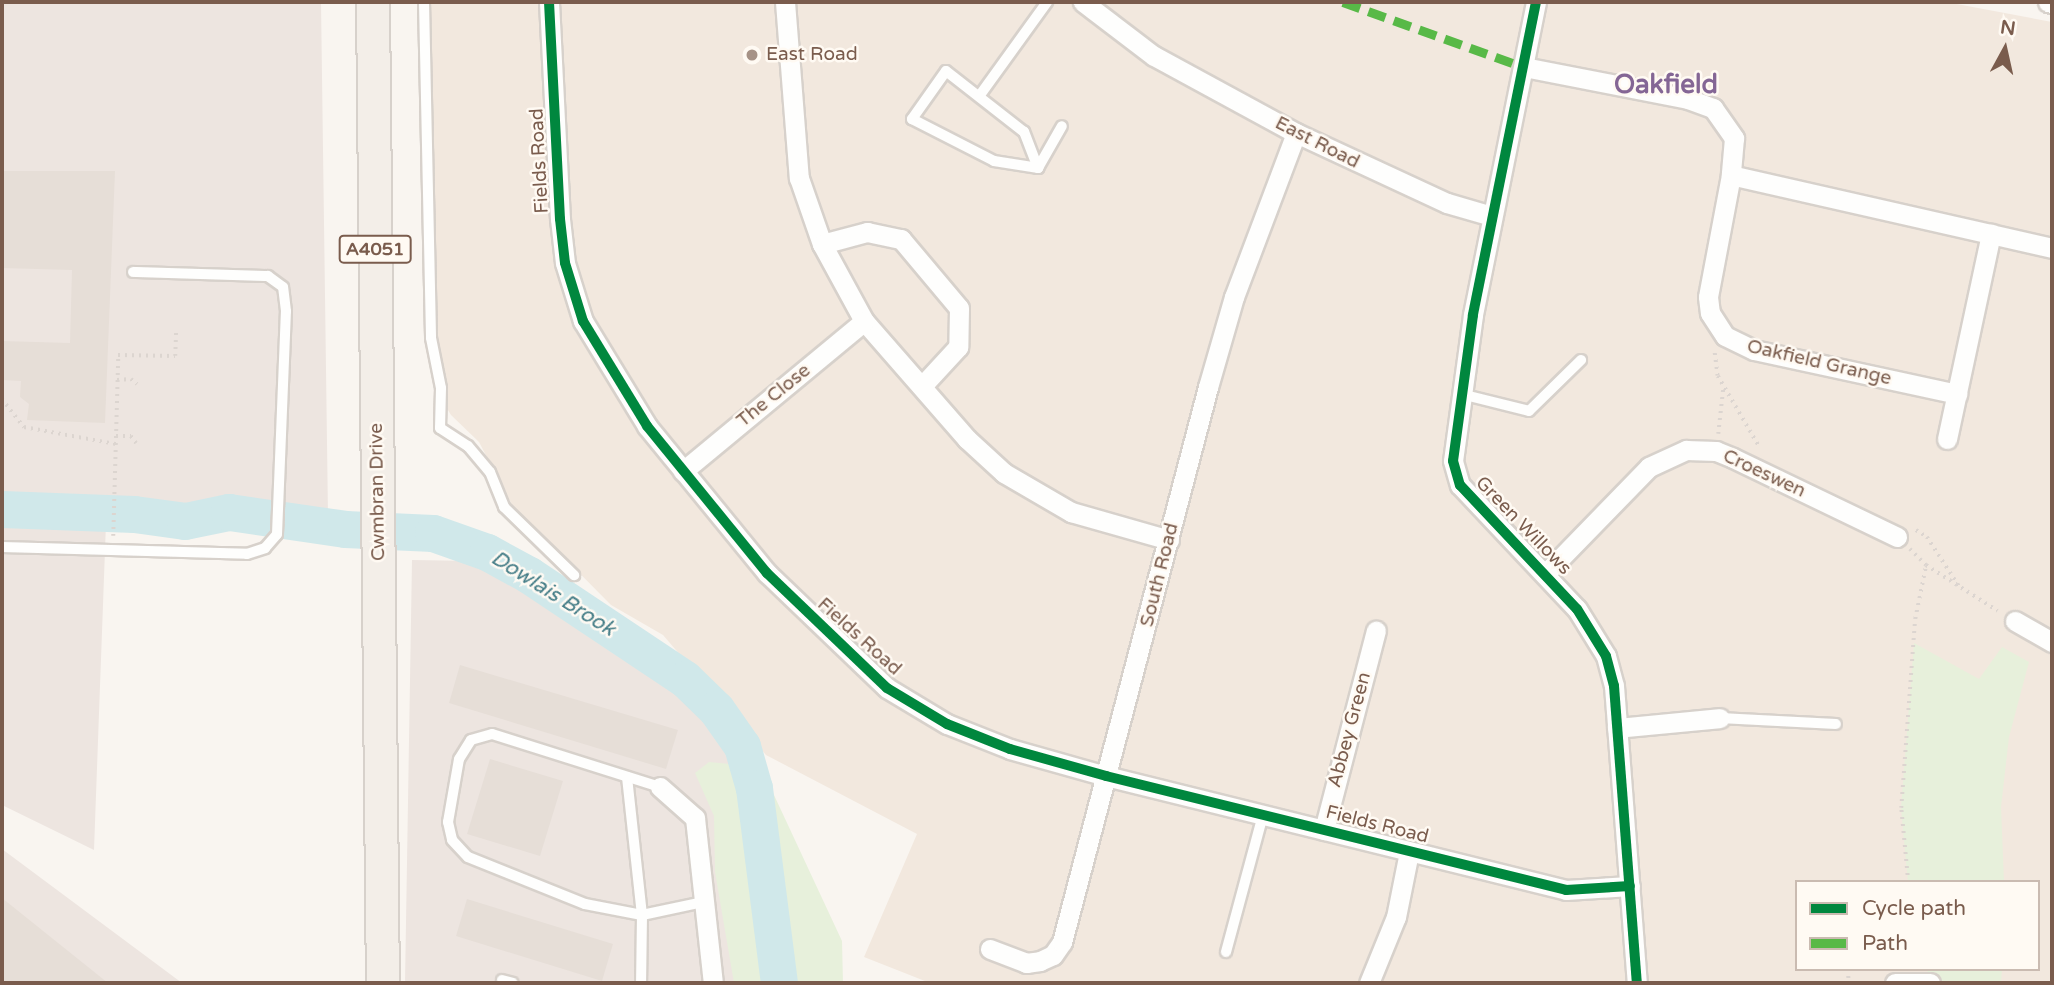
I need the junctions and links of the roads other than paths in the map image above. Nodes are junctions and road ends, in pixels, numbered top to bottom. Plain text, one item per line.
1 (373, 2) edge
2 (424, 2) edge
3 (549, 2) edge
4 (785, 2) edge
5 (1047, 2) edge
6 (1083, 2) edge
7 (1536, 2) edge
8 (1524, 67) junction
9 (980, 95) junction
10 (1062, 126) dead end
11 (1296, 133) junction
12 (1038, 168) junction
13 (1731, 175) junction
14 (1492, 216) junction
15 (1991, 234) junction
16 (822, 244) junction
17 (2052, 248) edge
18 (133, 272) dead end
19 (864, 321) junction
20 (1581, 360) dead end
21 (922, 386) junction
22 (1460, 394) junction
23 (1957, 394) junction
24 (1947, 439) dead end
25 (683, 471) junction
26 (1904, 532) road end
27 (1169, 540) junction
28 (2, 547) edge
29 (1546, 573) junction
30 (573, 575) dead end
31 (2015, 621) road end
32 (1376, 631) dead end
33 (2052, 642) edge
34 (1720, 718) joint
35 (1836, 724) dead end
36 (1617, 727) junction
37 (1106, 776) junction
38 (627, 777) junction
39 (660, 787) joint
40 (1263, 815) junction
41 (1324, 830) junction
42 (1409, 852) junction
43 (1630, 886) junction
44 (703, 902) junction
45 (642, 915) junction
46 (990, 949) dead end
47 (1226, 952) dead end
48 (502, 980) dead end
49 (383, 983) edge
50 (513, 983) edge
51 (641, 983) edge
52 (713, 983) edge
53 (1369, 983) edge
54 (1637, 983) edge
55 (1895, 983) edge
56 (1930, 983) edge

1 - 49 main road, Cwmbran Drive / A4051
2 - 30 lane
3 - 25 street, Fields Road
4 - 16 street
5 - 9 lane
6 - 11 street, East Road
7 - 8 street, Green Willows
8 - 13 street, Oakfield Grange
8 - 14 street, Green Willows
9 - 12 lane
9 - 12 lane
10 - 12 lane
11 - 14 street, East Road
11 - 27 street, South Road
13 - 15 street
13 - 23 street, Oakfield Grange
14 - 22 street, Green Willows
15 - 17 street
15 - 23 street
16 - 19 street
16 - 21 street
18 - 28 lane
19 - 21 street
19 - 25 street, The Close
20 - 22 lane
21 - 27 street
22 - 29 street, Green Willows
23 - 24 street
25 - 37 street, Fields Road
26 - 29 street, Croeswen
27 - 37 street, South Road
29 - 36 street, Green Willows
31 - 33 street
32 - 41 street, Abbey Green
34 - 35 lane
34 - 36 street
36 - 43 street, Green Willows
37 - 40 street, Fields Road
37 - 46 street, South Road
38 - 39 lane
38 - 45 lane
38 - 45 lane
39 - 44 street
40 - 41 street, Fields Road
40 - 47 lane
41 - 42 street, Fields Road
42 - 43 street, Fields Road
42 - 53 street
43 - 54 street, Green Willows
44 - 45 lane
44 - 52 street
45 - 51 lane
48 - 50 lane
55 - 56 street

